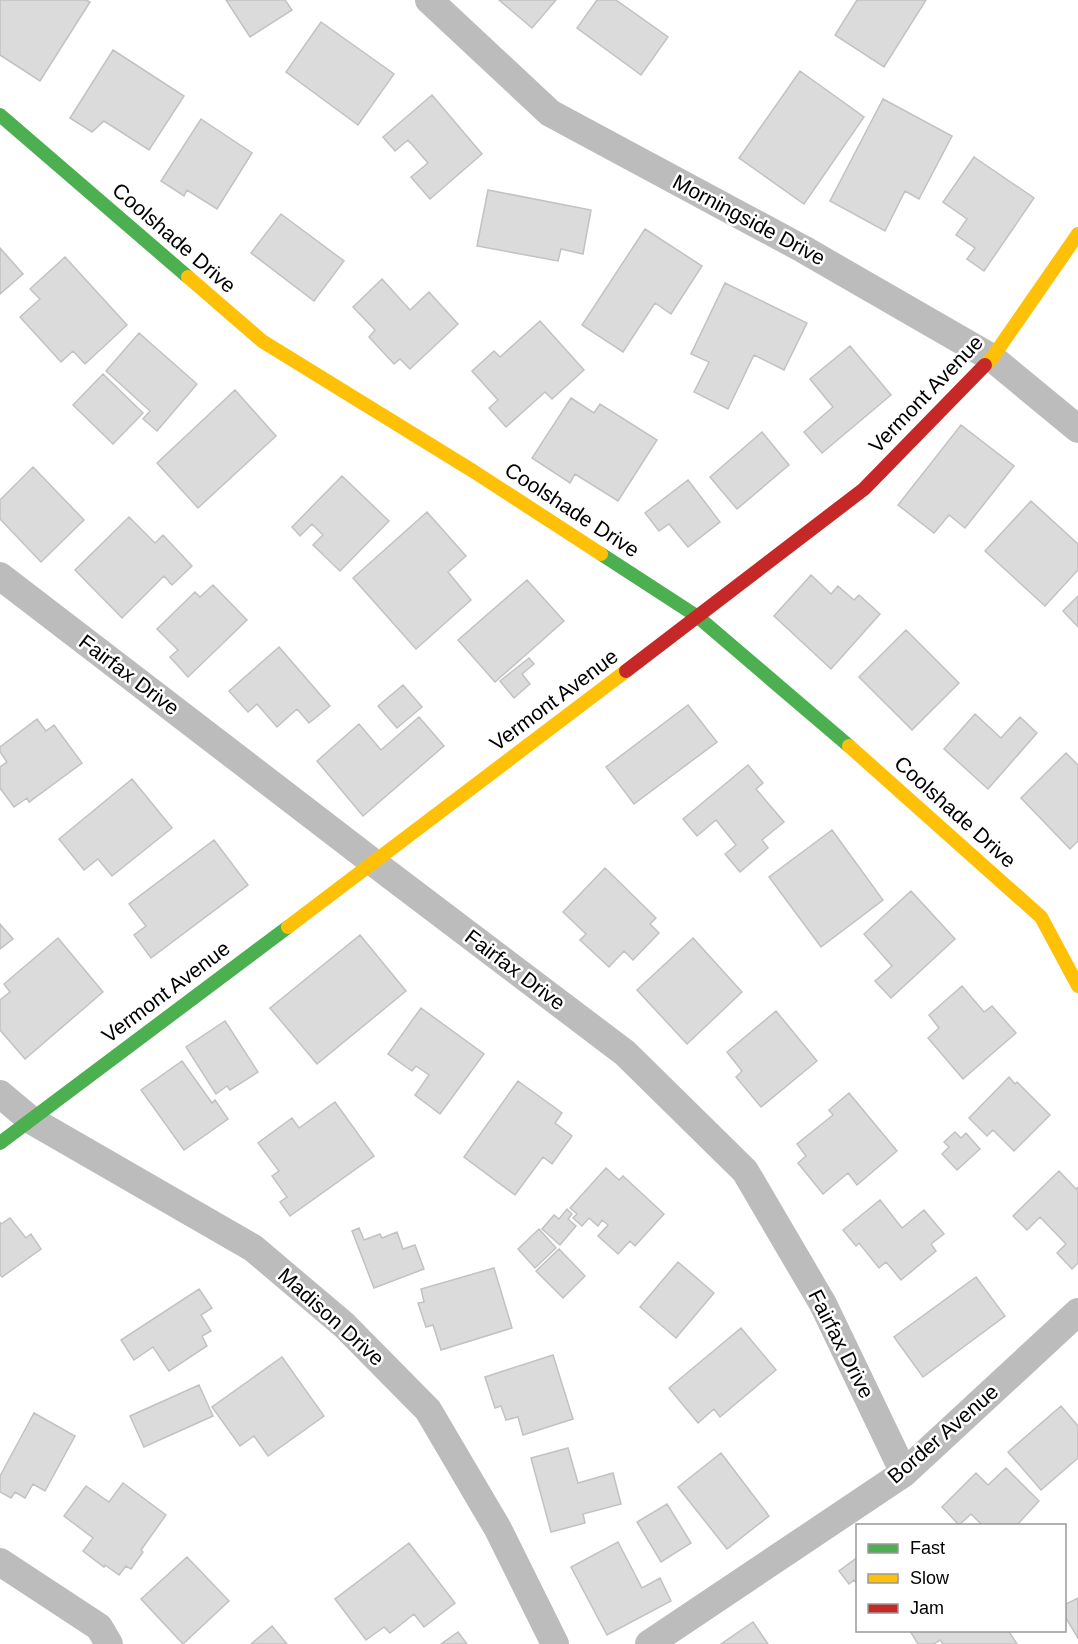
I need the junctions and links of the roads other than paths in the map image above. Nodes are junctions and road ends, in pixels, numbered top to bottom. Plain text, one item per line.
1 (429, 0) edge
2 (0, 115) edge
3 (1078, 234) edge
4 (992, 358) junction
5 (1078, 429) edge
6 (0, 576) edge
7 (698, 617) junction
8 (374, 863) junction
9 (1078, 986) edge
10 (0, 1094) edge
11 (31, 1120) junction
12 (0, 1143) edge
13 (1078, 1312) edge
14 (904, 1473) junction
15 (0, 1562) edge
16 (109, 1644) edge
17 (555, 1644) edge
18 (649, 1644) edge

1 - 4 street, Morningside Drive
2 - 7 street, Coolshade Drive
3 - 4 street, Vermont Avenue
4 - 5 street, Morningside Drive
4 - 7 street, Vermont Avenue
6 - 8 street, Fairfax Drive
7 - 8 street, Vermont Avenue
7 - 9 street, Coolshade Drive
8 - 11 street, Vermont Avenue
8 - 14 street, Fairfax Drive
10 - 11 street, Madison Drive
11 - 12 street, Vermont Avenue
11 - 17 street, Madison Drive
13 - 14 street, Border Avenue
14 - 18 street, Border Avenue
15 - 16 street

